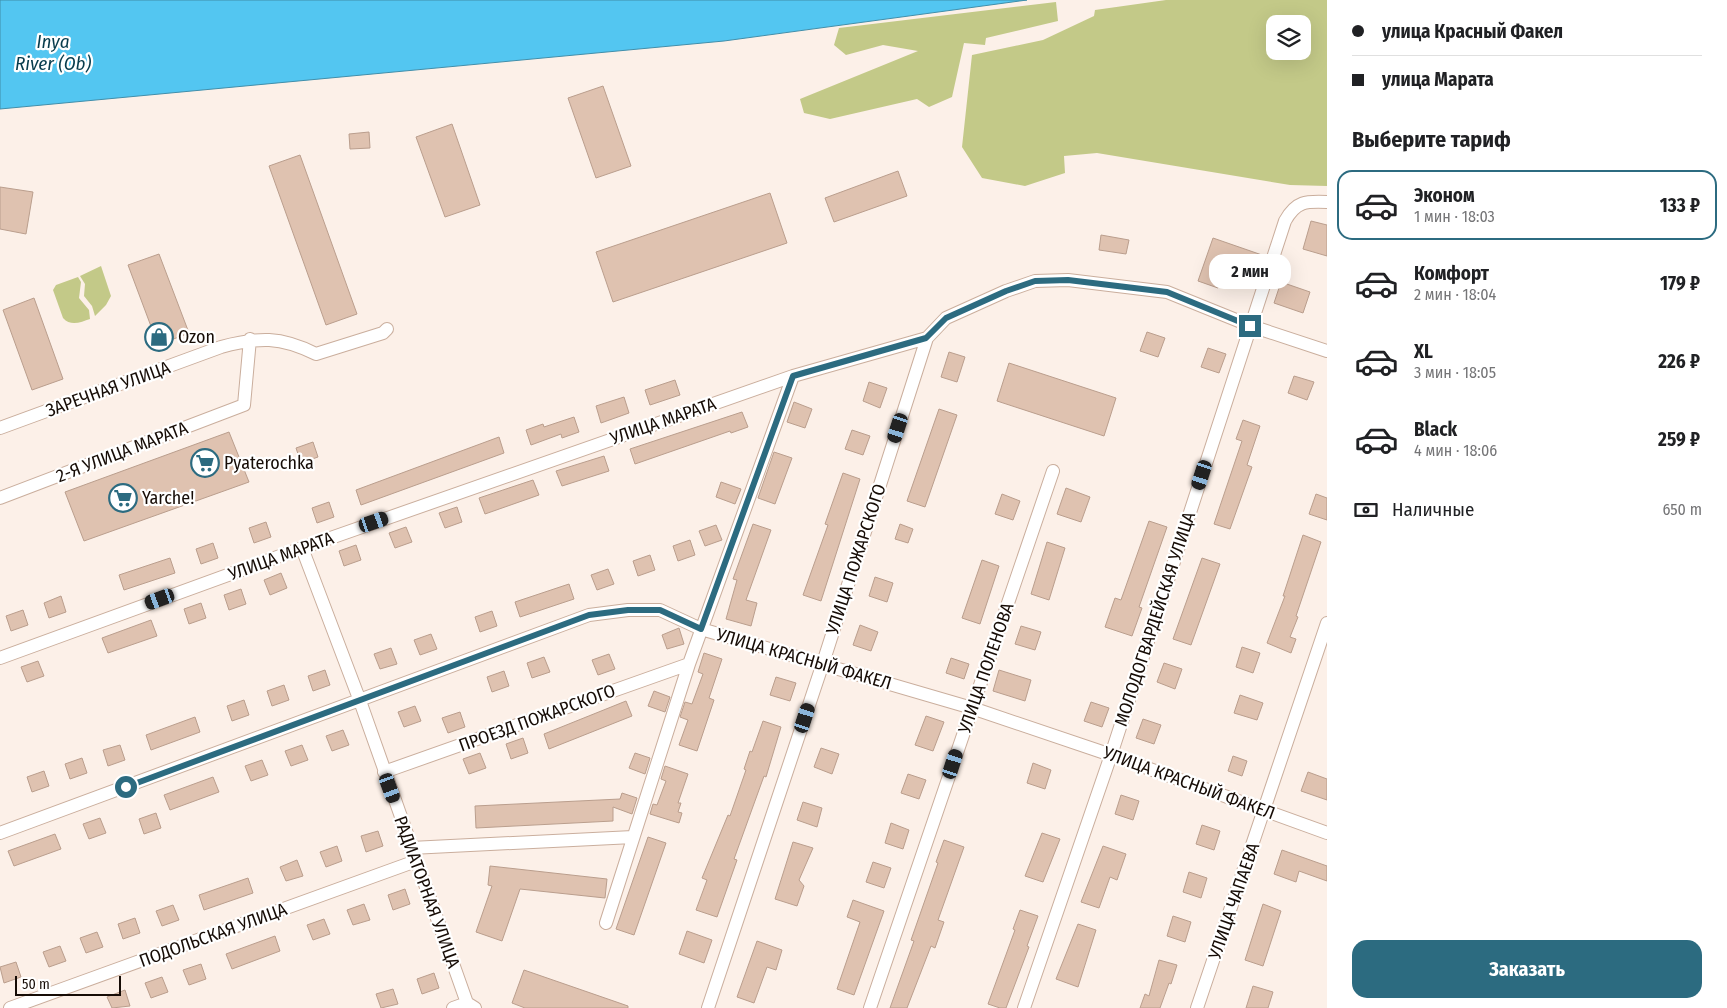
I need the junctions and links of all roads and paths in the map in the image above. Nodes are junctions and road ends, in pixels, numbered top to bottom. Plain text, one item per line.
1 (1327, 202) edge
2 (1250, 326) junction
3 (387, 329) dead end
4 (926, 338) junction
5 (250, 339) junction
6 (1327, 351) edge
7 (793, 376) junction
8 (0, 428) edge
9 (1053, 471) dead end
10 (0, 498) edge
11 (302, 548) junction
12 (1327, 623) edge
13 (701, 629) junction
14 (0, 658) edge
15 (823, 663) junction
16 (689, 664) junction
17 (360, 701) junction
18 (972, 708) junction
19 (1111, 755) junction
20 (384, 772) junction
21 (1264, 811) junction
22 (0, 833) edge
23 (1327, 833) edge
24 (633, 837) junction
25 (411, 848) junction
26 (416, 861) junction
27 (606, 923) dead end
28 (471, 1006) edge
29 (10, 1008) edge
30 (453, 1008) edge
31 (708, 1008) edge
32 (870, 1008) edge
33 (1024, 1008) edge
34 (1197, 1008) edge

1 - 2 street, МОЛОДОГВАРДЕЙСКАЯ УЛИЦА
2 - 4 street, УЛИЦА МАРАТА
2 - 6 street, УЛИЦА МАРАТА
2 - 19 street, МОЛОДОГВАРДЕЙСКАЯ УЛИЦА
3 - 5 street, ЗАРЕЧНАЯ УЛИЦА
4 - 7 street, УЛИЦА МАРАТА
4 - 15 street, УЛИЦА ПОЖАРСКОГО
5 - 8 street, ЗАРЕЧНАЯ УЛИЦА
5 - 10 street, 2-Я УЛИЦА МАРАТА
7 - 11 street, УЛИЦА МАРАТА
7 - 13 street
9 - 18 street, УЛИЦА ПОЛЕНОВА
11 - 14 street, УЛИЦА МАРАТА
11 - 17 street, РАДИАТОРНАЯ УЛИЦА
12 - 21 street, УЛИЦА ЧАПАЕВА
13 - 15 street, УЛИЦА КРАСНЫЙ ФАКЕЛ
13 - 16 street
13 - 17 street, УЛИЦА КРАСНЫЙ ФАКЕЛ
15 - 18 street, УЛИЦА КРАСНЫЙ ФАКЕЛ
15 - 31 street, УЛИЦА ПОЖАРСКОГО
16 - 20 street, ПРОЕЗД ПОЖАРСКОГО
16 - 24 street
17 - 20 street, РАДИАТОРНАЯ УЛИЦА
17 - 22 street, УЛИЦА КРАСНЫЙ ФАКЕЛ
18 - 19 street, УЛИЦА КРАСНЫЙ ФАКЕЛ
18 - 32 street, УЛИЦА ПОЛЕНОВА
19 - 21 street, УЛИЦА КРАСНЫЙ ФАКЕЛ
19 - 33 street, МОЛОДОГВАРДЕЙСКАЯ УЛИЦА
20 - 25 street, РАДИАТОРНАЯ УЛИЦА
21 - 23 street, УЛИЦА КРАСНЫЙ ФАКЕЛ
21 - 34 street, УЛИЦА ЧАПАЕВА
24 - 25 street
24 - 27 street
25 - 26 street, РАДИАТОРНАЯ УЛИЦА
26 - 28 street, РАДИАТОРНАЯ УЛИЦА
26 - 29 street, ПОДОЛЬСКАЯ УЛИЦА
28 - 30 street

